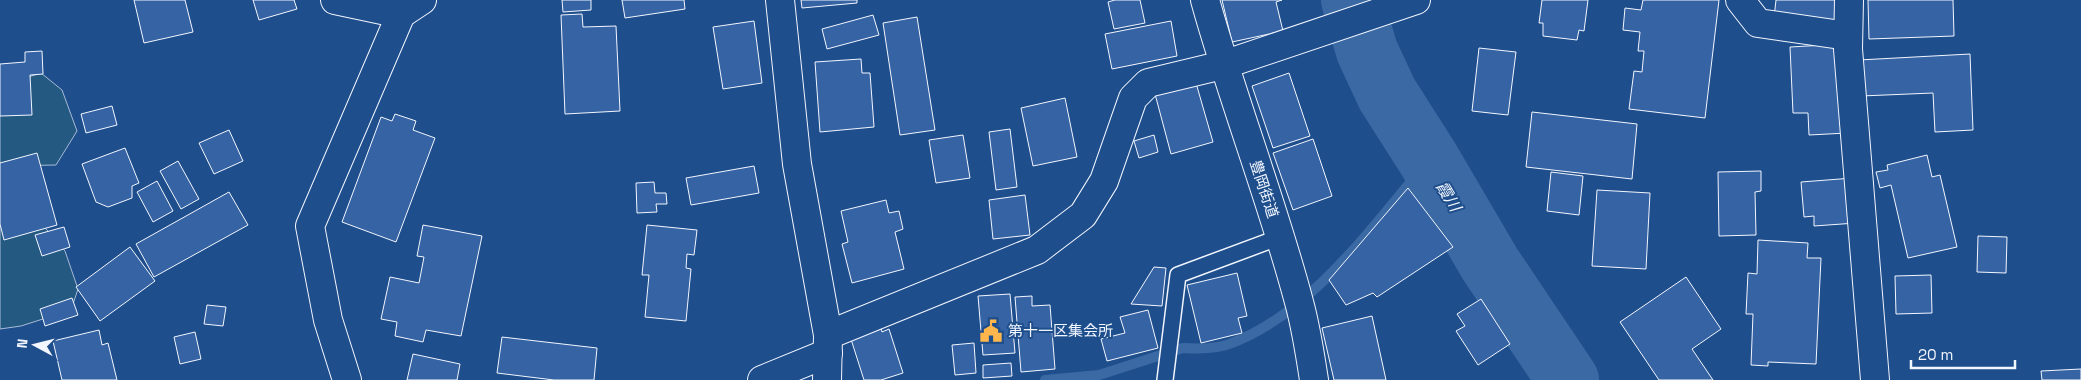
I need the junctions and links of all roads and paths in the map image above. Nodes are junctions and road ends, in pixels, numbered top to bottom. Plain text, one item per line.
1 (335, 0) edge
2 (780, 0) edge
3 (1205, 0) edge
4 (1740, 0) edge
5 (1849, 0) edge
6 (1412, 2) edge
7 (412, 7) edge
8 (1848, 36) junction
9 (1223, 65) junction
10 (1280, 237) junction
11 (828, 344) junction
12 (347, 380) edge
13 (762, 380) edge
14 (828, 380) edge
15 (1165, 380) edge
16 (1314, 380) edge
17 (1876, 380) edge

1 - 7 street
2 - 11 street
3 - 9 street, 豊岡街道
4 - 8 street
5 - 8 street
6 - 9 street
7 - 12 street
8 - 17 street
9 - 10 street, 豊岡街道
9 - 11 street
10 - 15 lane
10 - 16 street, 豊岡街道
11 - 13 street
11 - 14 street

